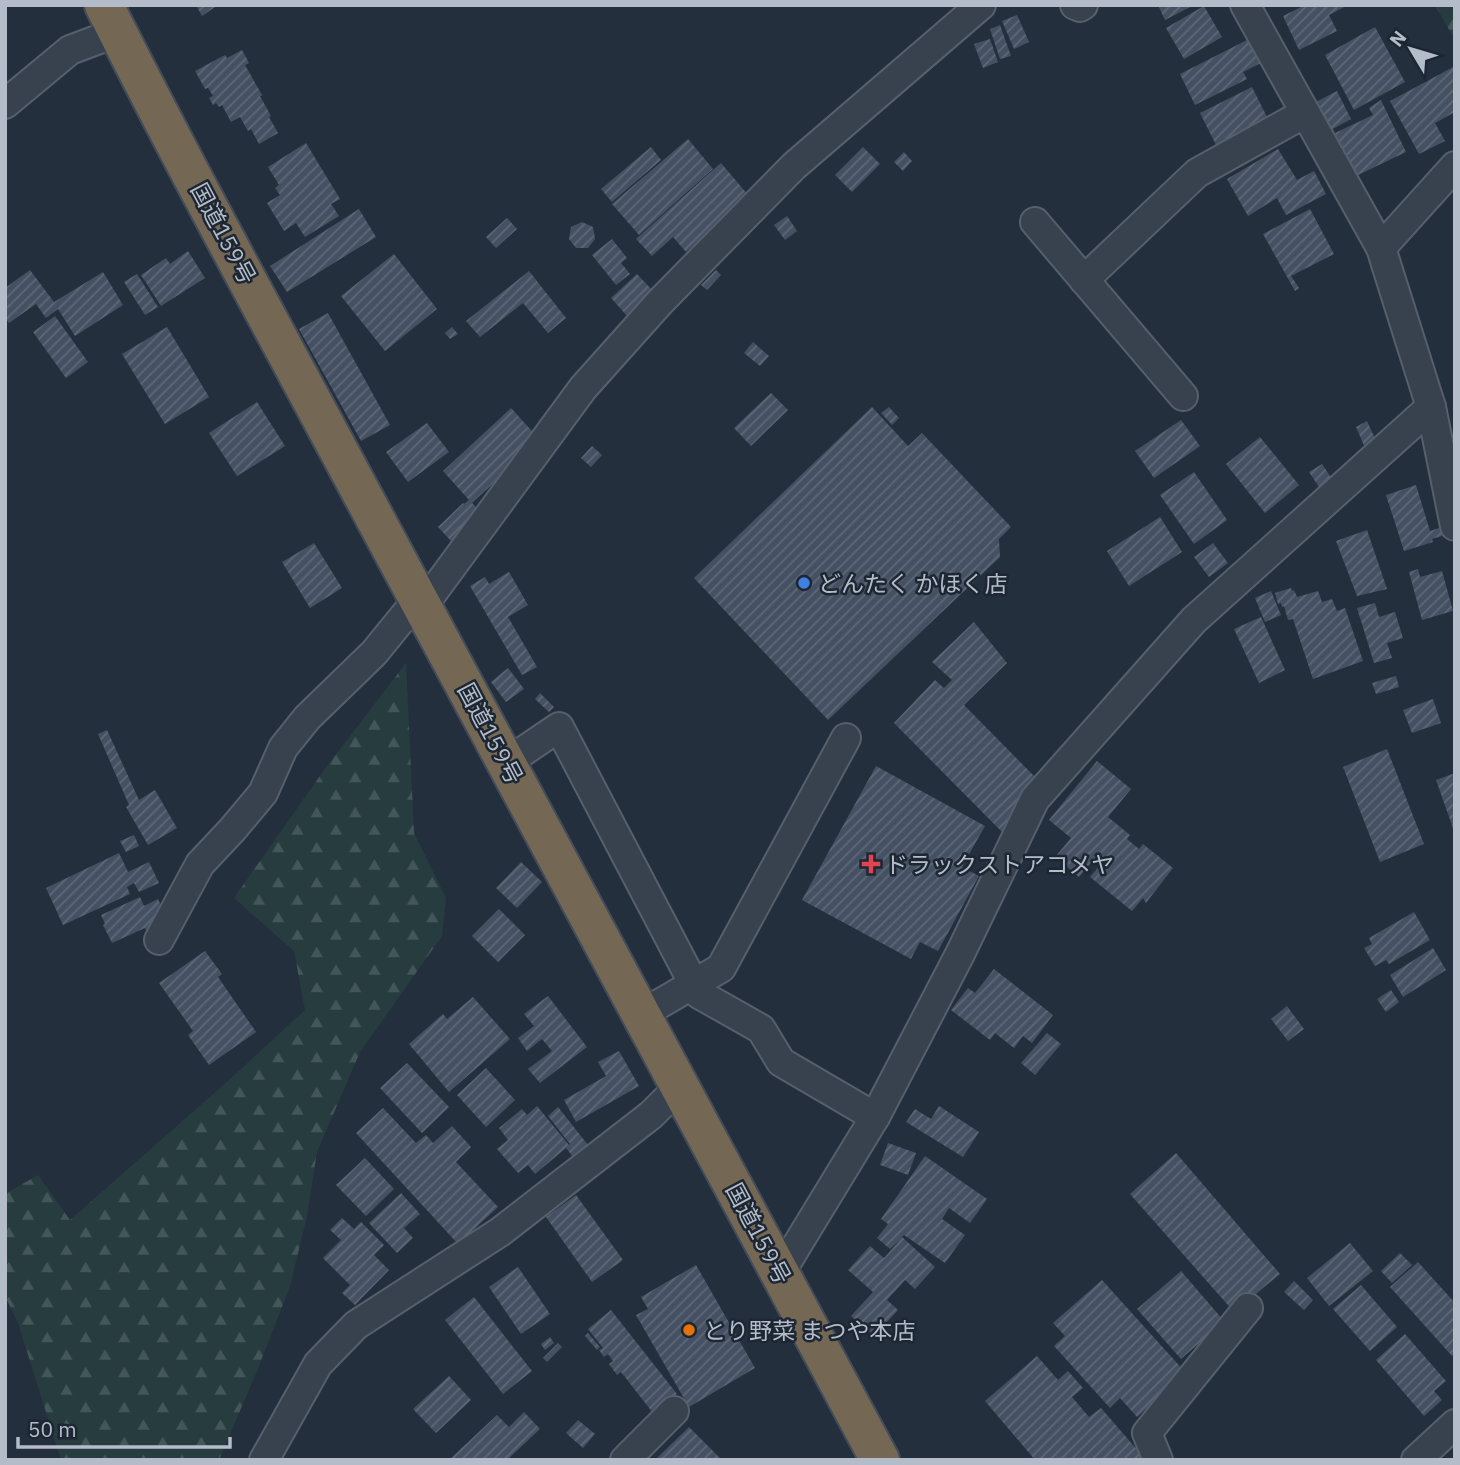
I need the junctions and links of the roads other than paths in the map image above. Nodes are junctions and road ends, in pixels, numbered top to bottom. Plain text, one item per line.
1 (981, 5) edge
2 (1075, 5) edge
3 (1083, 5) edge
4 (1245, 5) edge
5 (111, 19) edge
6 (5, 104) edge
7 (1306, 113) junction
8 (1455, 166) edge
9 (1035, 222) dead end
10 (1381, 248) junction
11 (1084, 279) junction
12 (1183, 396) dead end
13 (1431, 407) junction
14 (1455, 526) edge
15 (420, 603) junction
16 (846, 738) dead end
17 (506, 763) junction
18 (159, 940) dead end
19 (693, 984) junction
20 (642, 1014) junction
21 (681, 1085) junction
22 (875, 1117) junction
23 (780, 1273) junction
24 (1248, 1308) dead end
25 (674, 1411) dead end
26 (1455, 1424) edge
27 (264, 1460) edge
28 (625, 1460) edge
29 (880, 1460) edge
30 (1158, 1460) edge
31 (1416, 1460) edge

1 - 15 street
2 - 3 street
4 - 7 street
5 - 6 street
5 - 15 highway, 国道159号
7 - 10 street
7 - 11 street
8 - 10 street
9 - 11 street
10 - 13 street
11 - 12 street
13 - 14 street
13 - 22 street
15 - 17 highway, 国道159号
15 - 18 street
16 - 19 street
17 - 19 street
17 - 20 highway, 国道159号
19 - 20 street
19 - 22 street
20 - 21 highway, 国道159号
21 - 23 highway, 国道159号
21 - 27 street
22 - 23 street
23 - 29 highway, 国道159号
24 - 30 street
25 - 28 street
26 - 31 street

